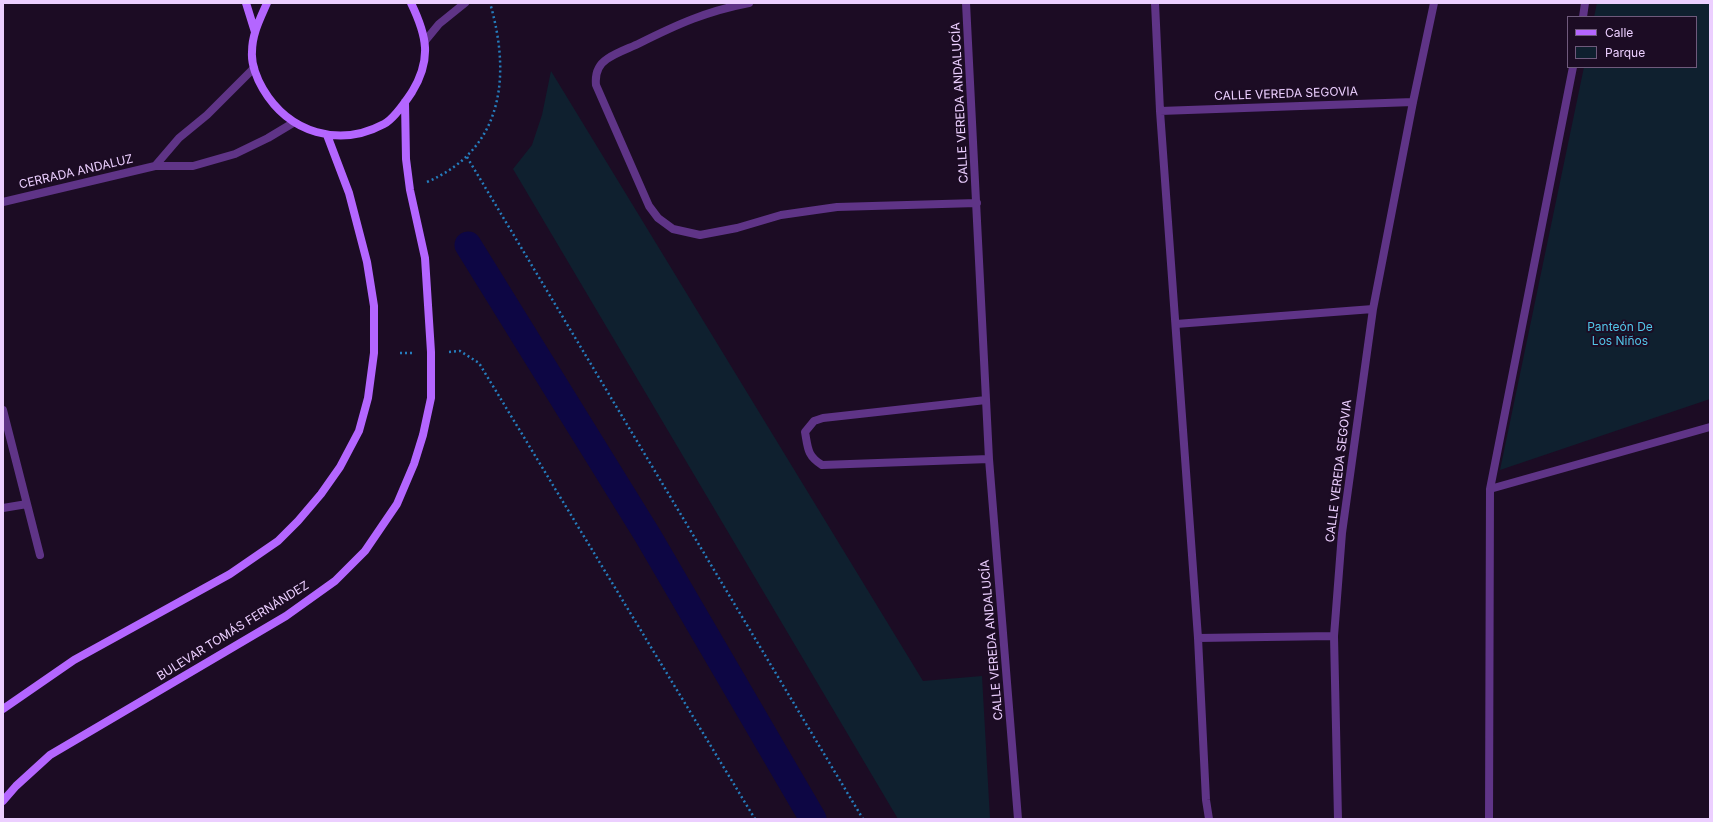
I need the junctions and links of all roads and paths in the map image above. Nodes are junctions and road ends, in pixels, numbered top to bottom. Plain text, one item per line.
1 (246, 3) edge
2 (267, 3) edge
3 (411, 3) edge
4 (465, 3) edge
5 (490, 3) edge
6 (749, 3) edge
7 (966, 3) edge
8 (1155, 3) edge
9 (1434, 3) edge
10 (1585, 3) edge
11 (1583, 16) edge
12 (255, 32) junction
13 (425, 41) junction
14 (254, 68) junction
15 (1573, 68) edge
16 (405, 102) junction
17 (1413, 102) junction
18 (1160, 111) junction
19 (293, 123) junction
20 (327, 135) junction
21 (467, 157) junction
22 (155, 166) junction
23 (410, 190) junction
24 (3, 202) edge
25 (977, 203) junction
26 (1373, 309) junction
27 (1176, 324) junction
28 (431, 352) junction
29 (400, 353) dead end
30 (986, 400) junction
31 (3, 410) edge
32 (1710, 427) edge
33 (989, 459) junction
34 (1490, 489) junction
35 (27, 504) junction
36 (3, 508) edge
37 (40, 554) dead end
38 (1334, 636) junction
39 (1198, 638) junction
40 (3, 709) edge
41 (3, 801) edge
42 (755, 819) edge
43 (863, 819) edge
44 (1018, 819) edge
45 (1209, 819) edge
46 (1338, 819) edge
47 (1488, 819) edge

1 - 12 main road
2 - 12 main road
3 - 13 main road
4 - 13 street
5 - 21 path
6 - 25 street
7 - 25 street, CALLE VEREDA ANDALUCÍA
8 - 18 street
9 - 17 street, CALLE VEREDA SEGOVIA
10 - 11 street
12 - 14 main road
13 - 16 main road
14 - 19 main road
14 - 22 street
15 - 34 street
16 - 20 main road
16 - 23 main road, BULEVAR TOMÁS FERNÁNDEZ
17 - 18 street, CALLE VEREDA SEGOVIA
17 - 26 street, CALLE VEREDA SEGOVIA
18 - 27 street
19 - 20 main road
19 - 22 street, CERRADA ANDALUZ
20 - 40 main road
21 - 23 path
21 - 43 path
22 - 24 street, CERRADA ANDALUZ
23 - 28 main road, BULEVAR TOMÁS FERNÁNDEZ
25 - 30 street, CALLE VEREDA ANDALUCÍA
26 - 27 street
26 - 38 street, CALLE VEREDA SEGOVIA
27 - 39 street
28 - 29 path
28 - 41 main road, BULEVAR TOMÁS FERNÁNDEZ
28 - 42 path
30 - 33 street, CALLE VEREDA ANDALUCÍA
30 - 33 street
31 - 35 street
32 - 34 street
33 - 44 street, CALLE VEREDA ANDALUCÍA
34 - 47 street
35 - 36 street
35 - 37 street
38 - 39 street
38 - 46 street, CALLE VEREDA SEGOVIA
39 - 45 street

